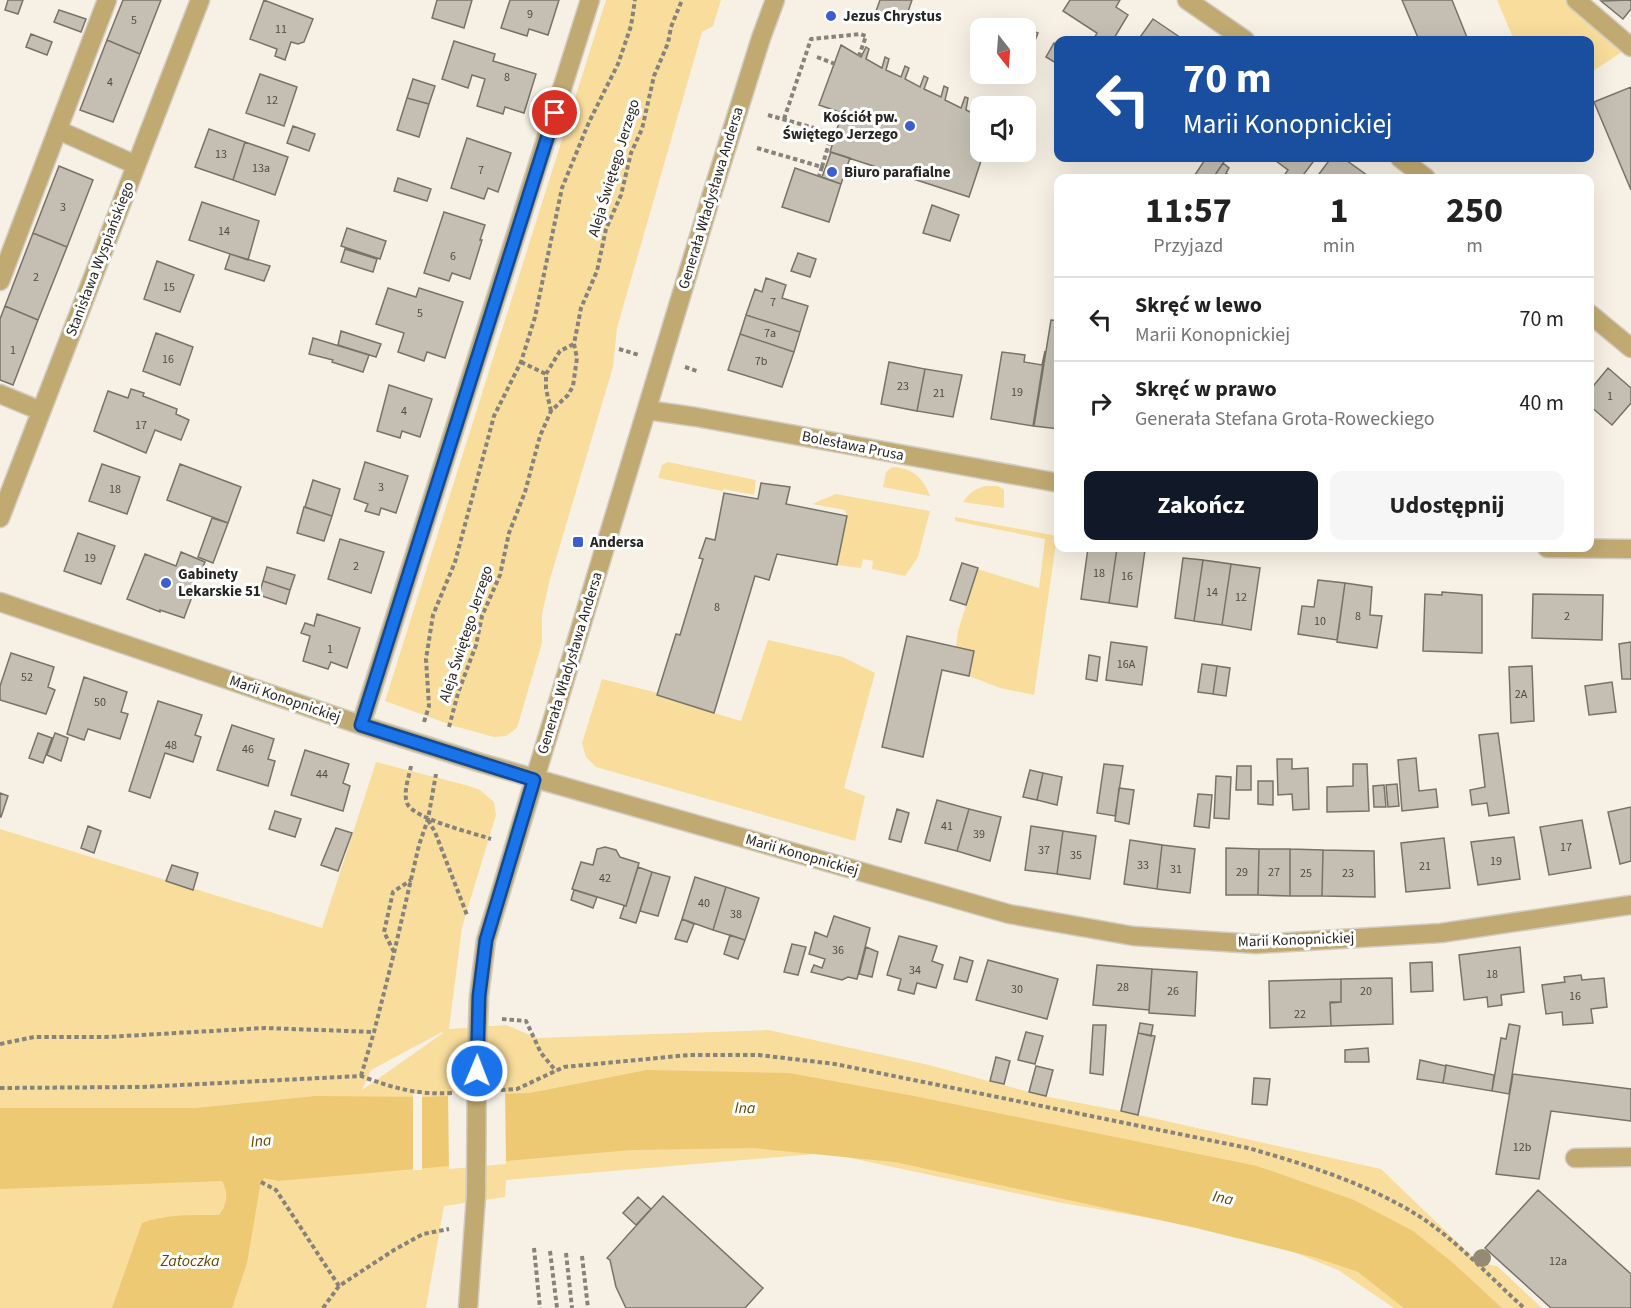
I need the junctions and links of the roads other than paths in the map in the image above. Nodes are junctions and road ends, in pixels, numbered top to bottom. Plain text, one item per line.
1 (107, 0) edge
2 (200, 0) edge
3 (590, 0) edge
4 (775, 0) edge
5 (1187, 0) edge
6 (1575, 0) edge
7 (1239, 36) edge
8 (1631, 47) edge
9 (58, 130) junction
10 (1405, 162) edge
11 (136, 165) junction
12 (1421, 174) edge
13 (0, 281) edge
14 (1594, 317) edge
15 (1631, 348) edge
16 (0, 394) edge
17 (647, 410) junction
18 (41, 411) junction
19 (1054, 482) edge
20 (0, 518) edge
21 (1594, 549) edge
22 (1631, 549) edge
23 (0, 602) edge
24 (361, 725) junction
25 (534, 780) junction
26 (1631, 905) edge
27 (1631, 1157) edge
28 (1575, 1158) dead end
29 (468, 1308) edge

1 - 9 street
2 - 11 street, Stanisława Wyspiańskiego
3 - 24 street
4 - 17 street, Generała Władysława Andersa
5 - 7 street
6 - 8 street
9 - 11 street
9 - 13 street
10 - 12 street
11 - 18 street, Stanisława Wyspiańskiego
14 - 15 street
16 - 18 street
17 - 19 street, Bolesława Prusa
17 - 25 street, Generała Władysława Andersa
18 - 20 street, Stanisława Wyspiańskiego
21 - 22 street
23 - 24 street, Marii Konopnickiej
24 - 25 street, Marii Konopnickiej
25 - 26 street, Marii Konopnickiej
25 - 29 street, Generała Władysława Andersa, bridge
27 - 28 street

